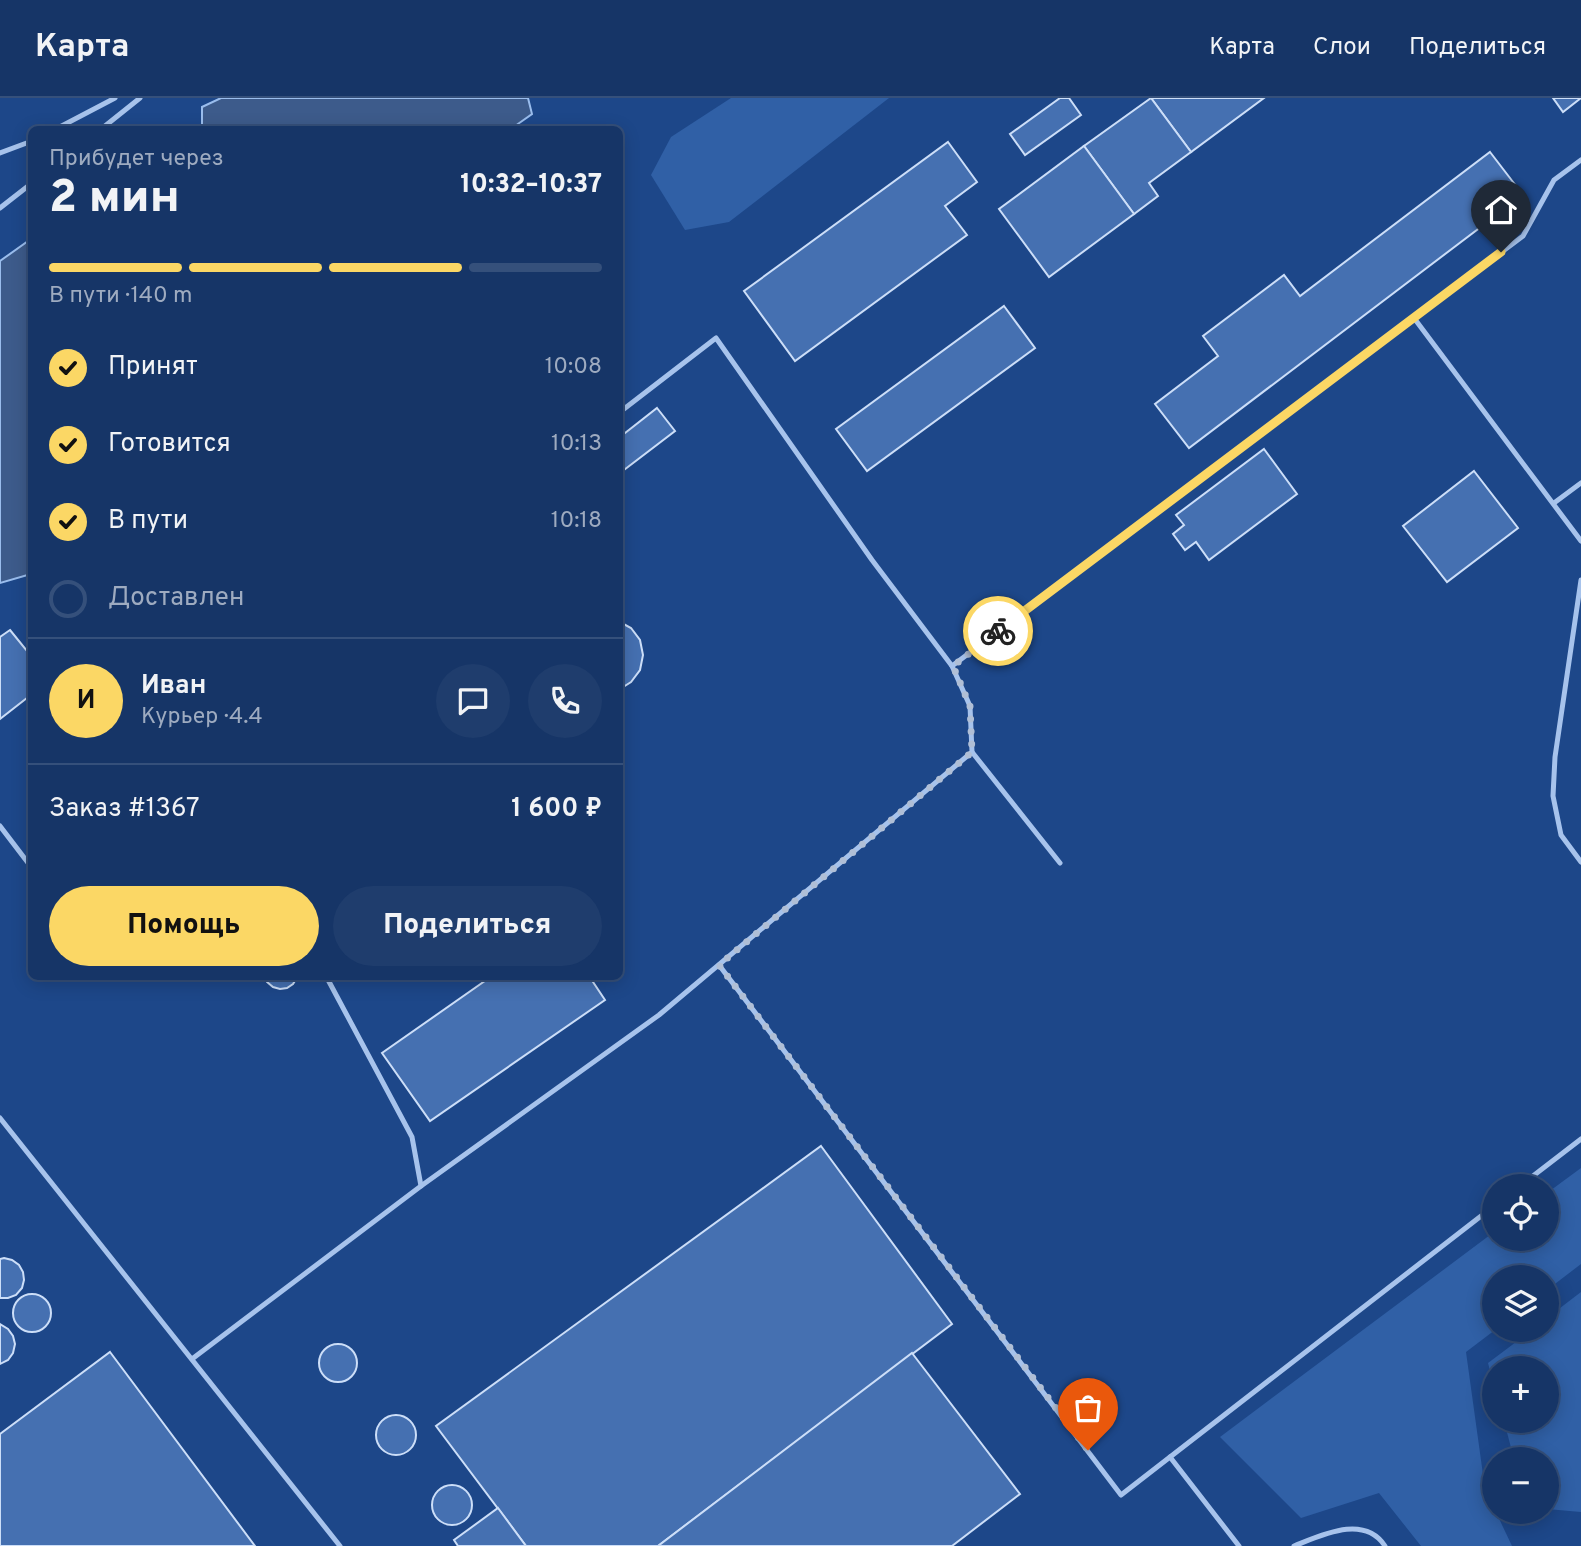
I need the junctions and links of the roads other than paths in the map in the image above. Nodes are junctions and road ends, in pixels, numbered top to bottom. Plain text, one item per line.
1 (115, 98) edge
2 (140, 98) edge
3 (62, 126) edge
4 (105, 126) edge
5 (28, 142) edge
6 (0, 153) edge
7 (1581, 160) edge
8 (28, 186) edge
9 (0, 208) edge
10 (1414, 318) junction
11 (623, 410) edge
12 (1581, 483) edge
13 (1554, 503) junction
14 (1581, 541) edge
15 (1581, 580) edge
16 (953, 666) junction
17 (972, 752) junction
18 (0, 826) edge
19 (1581, 862) edge
20 (28, 863) edge
21 (1060, 863) dead end
22 (719, 965) junction
23 (328, 980) edge
24 (0, 1118) edge
25 (1581, 1139) edge
26 (1536, 1174) edge
27 (421, 1186) junction
28 (1482, 1215) edge
29 (192, 1359) junction
30 (1170, 1457) junction
31 (340, 1546) edge
32 (1239, 1546) edge
33 (1294, 1546) edge
34 (1385, 1546) edge

1 - 3 lane
2 - 4 lane
5 - 6 lane
7 - 10 lane
8 - 9 lane
10 - 13 lane
10 - 16 lane
11 - 16 lane
12 - 13 lane
13 - 14 lane
15 - 19 lane
16 - 17 lane
17 - 21 lane
17 - 22 lane
18 - 20 lane
22 - 27 lane
22 - 30 lane
23 - 27 lane
24 - 29 lane
25 - 26 lane
27 - 29 lane
28 - 30 lane
29 - 31 lane
30 - 32 lane
33 - 34 lane

